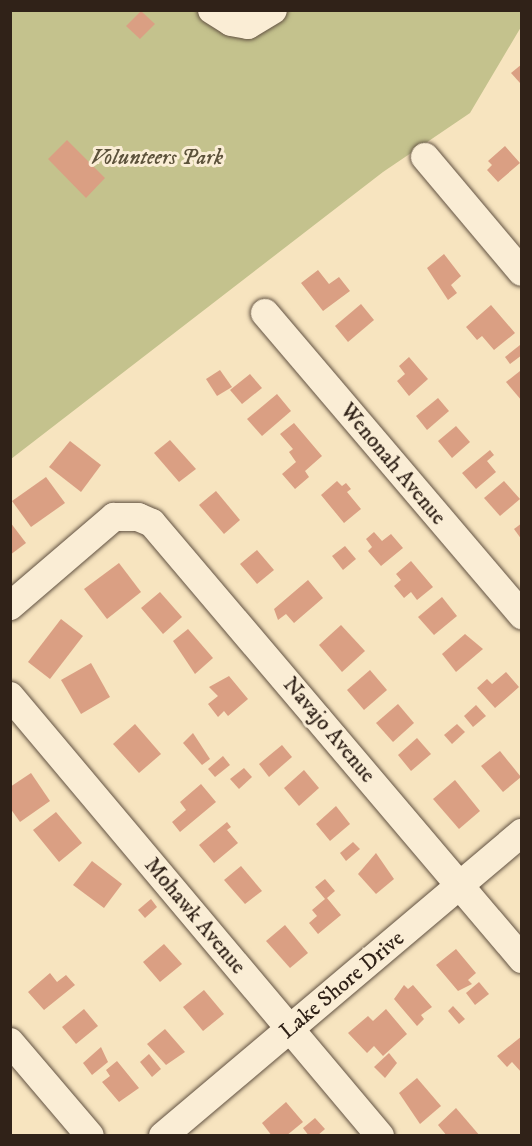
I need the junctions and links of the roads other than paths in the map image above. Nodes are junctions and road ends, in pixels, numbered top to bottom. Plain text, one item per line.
1 (212, 10) edge
2 (273, 10) edge
3 (425, 157) dead end
4 (522, 272) edge
5 (265, 313) dead end
6 (10, 606) edge
7 (522, 615) edge
8 (10, 696) edge
9 (522, 833) edge
10 (459, 886) junction
11 (522, 959) edge
12 (290, 1029) junction
13 (10, 1042) edge
14 (90, 1136) edge
15 (163, 1136) edge
16 (380, 1136) edge

1 - 2 street
3 - 4 street
5 - 7 street, Wenonah Avenue
6 - 10 street, Navajo Avenue
8 - 12 street, Mohawk Avenue
9 - 10 street, Lake Shore Drive
10 - 11 street, Navajo Avenue
10 - 12 street, Lake Shore Drive
12 - 15 street, Lake Shore Drive
12 - 16 street, Mohawk Avenue
13 - 14 street

